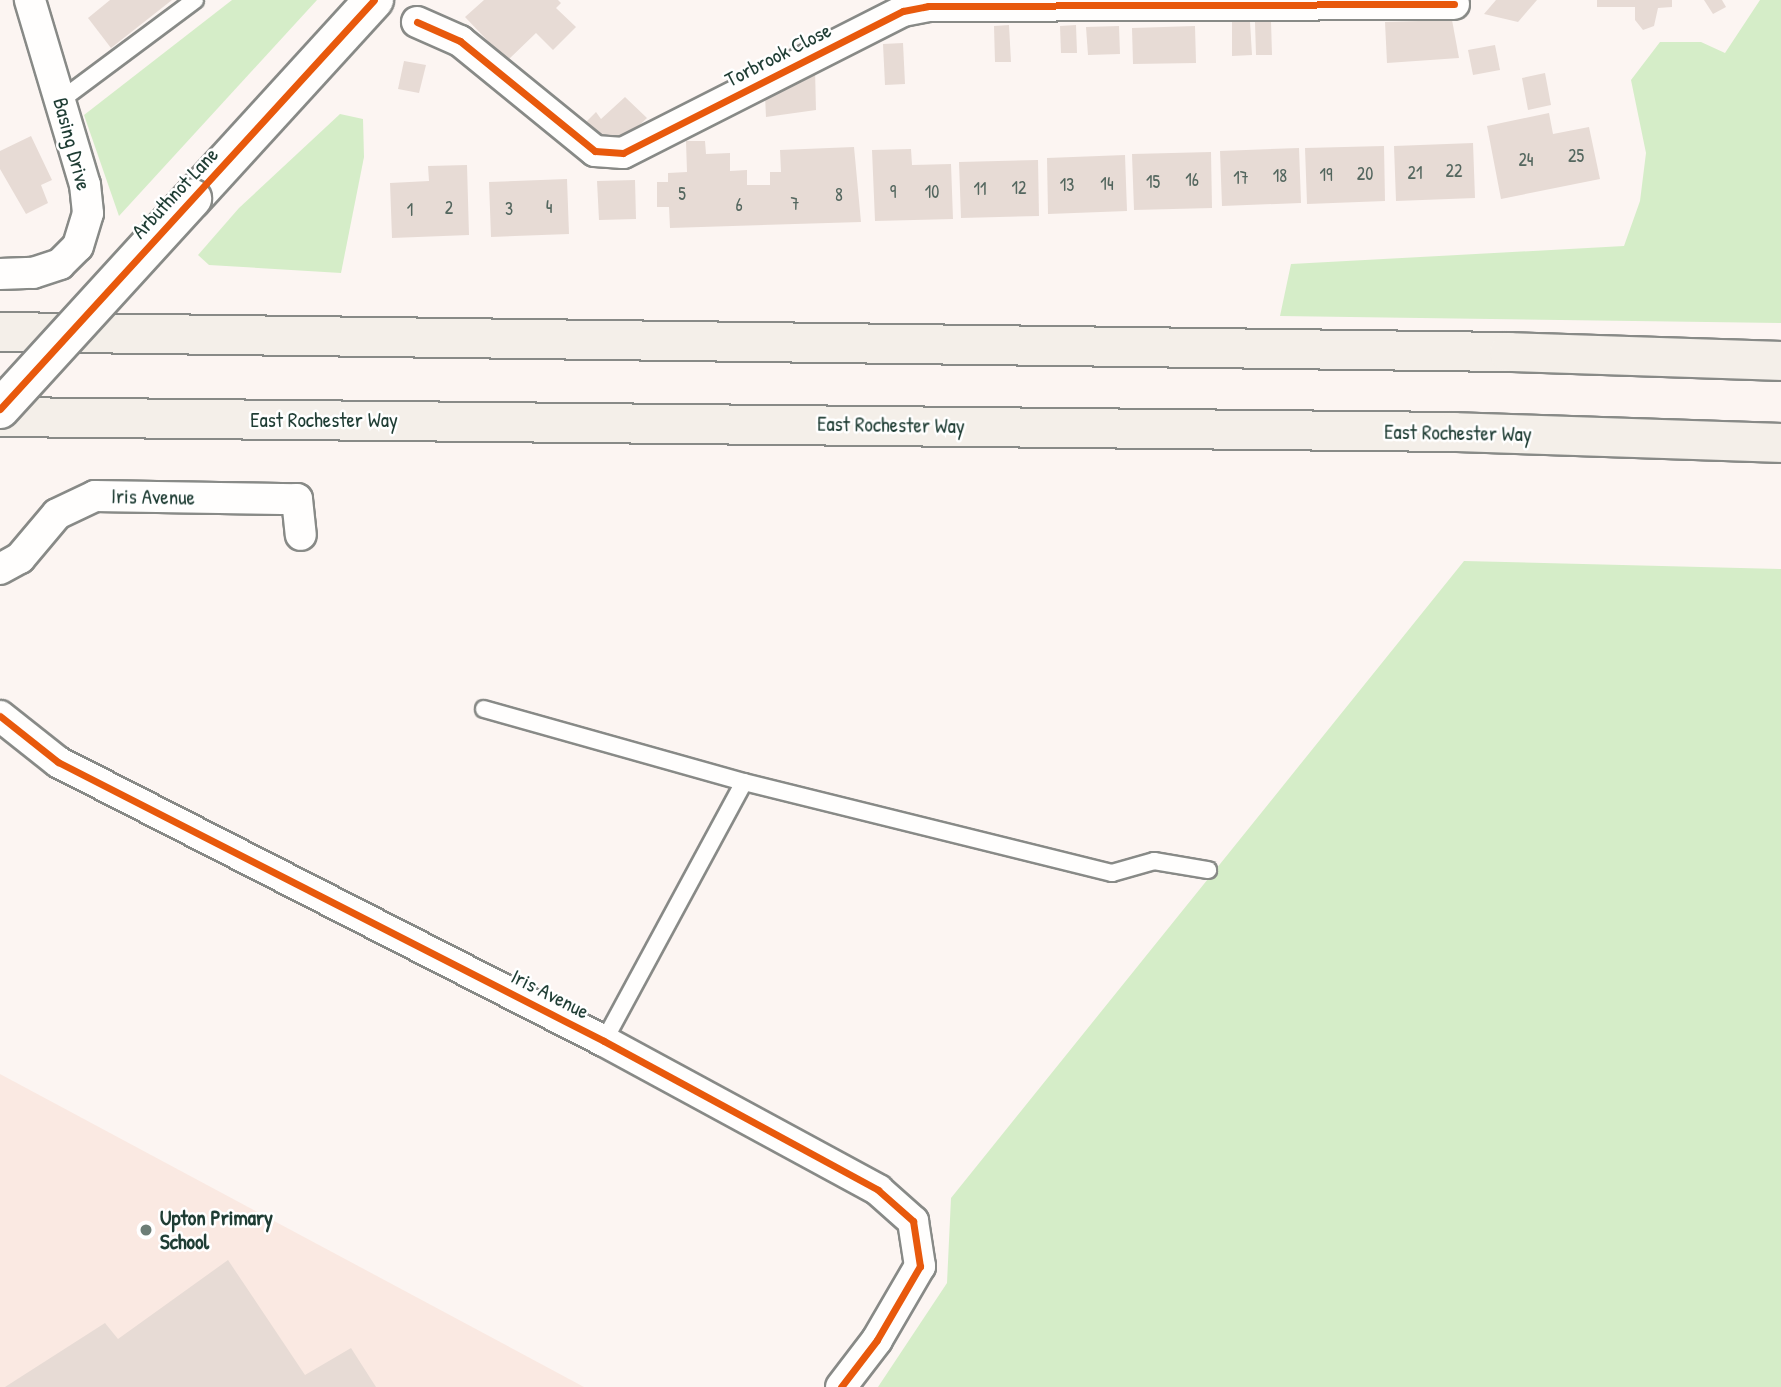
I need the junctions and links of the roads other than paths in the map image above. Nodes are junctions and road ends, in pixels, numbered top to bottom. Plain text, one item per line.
1 (30, 0) edge
2 (195, 0) edge
3 (374, 0) edge
4 (1096, 2) edge
5 (1454, 4) dead end
6 (417, 22) dead end
7 (61, 100) junction
8 (0, 274) edge
9 (0, 332) edge
10 (1781, 361) edge
11 (0, 408) edge
12 (0, 417) edge
13 (1781, 443) edge
14 (301, 536) dead end
15 (0, 569) edge
16 (484, 709) dead end
17 (0, 716) edge
18 (744, 782) junction
19 (1208, 870) dead end
20 (604, 1041) junction
21 (841, 1387) edge

1 - 7 street, Basing Drive
2 - 7 lane
3 - 11 street, Arbuthnot Lane, bridge
4 - 5 street, Torbrook Close
4 - 6 street, Torbrook Close
7 - 8 street, Basing Drive
9 - 10 highway
12 - 13 highway, East Rochester Way
14 - 15 street, Iris Avenue
16 - 18 lane
17 - 20 street, Iris Avenue
18 - 19 lane
18 - 20 lane
20 - 21 street, Iris Avenue

